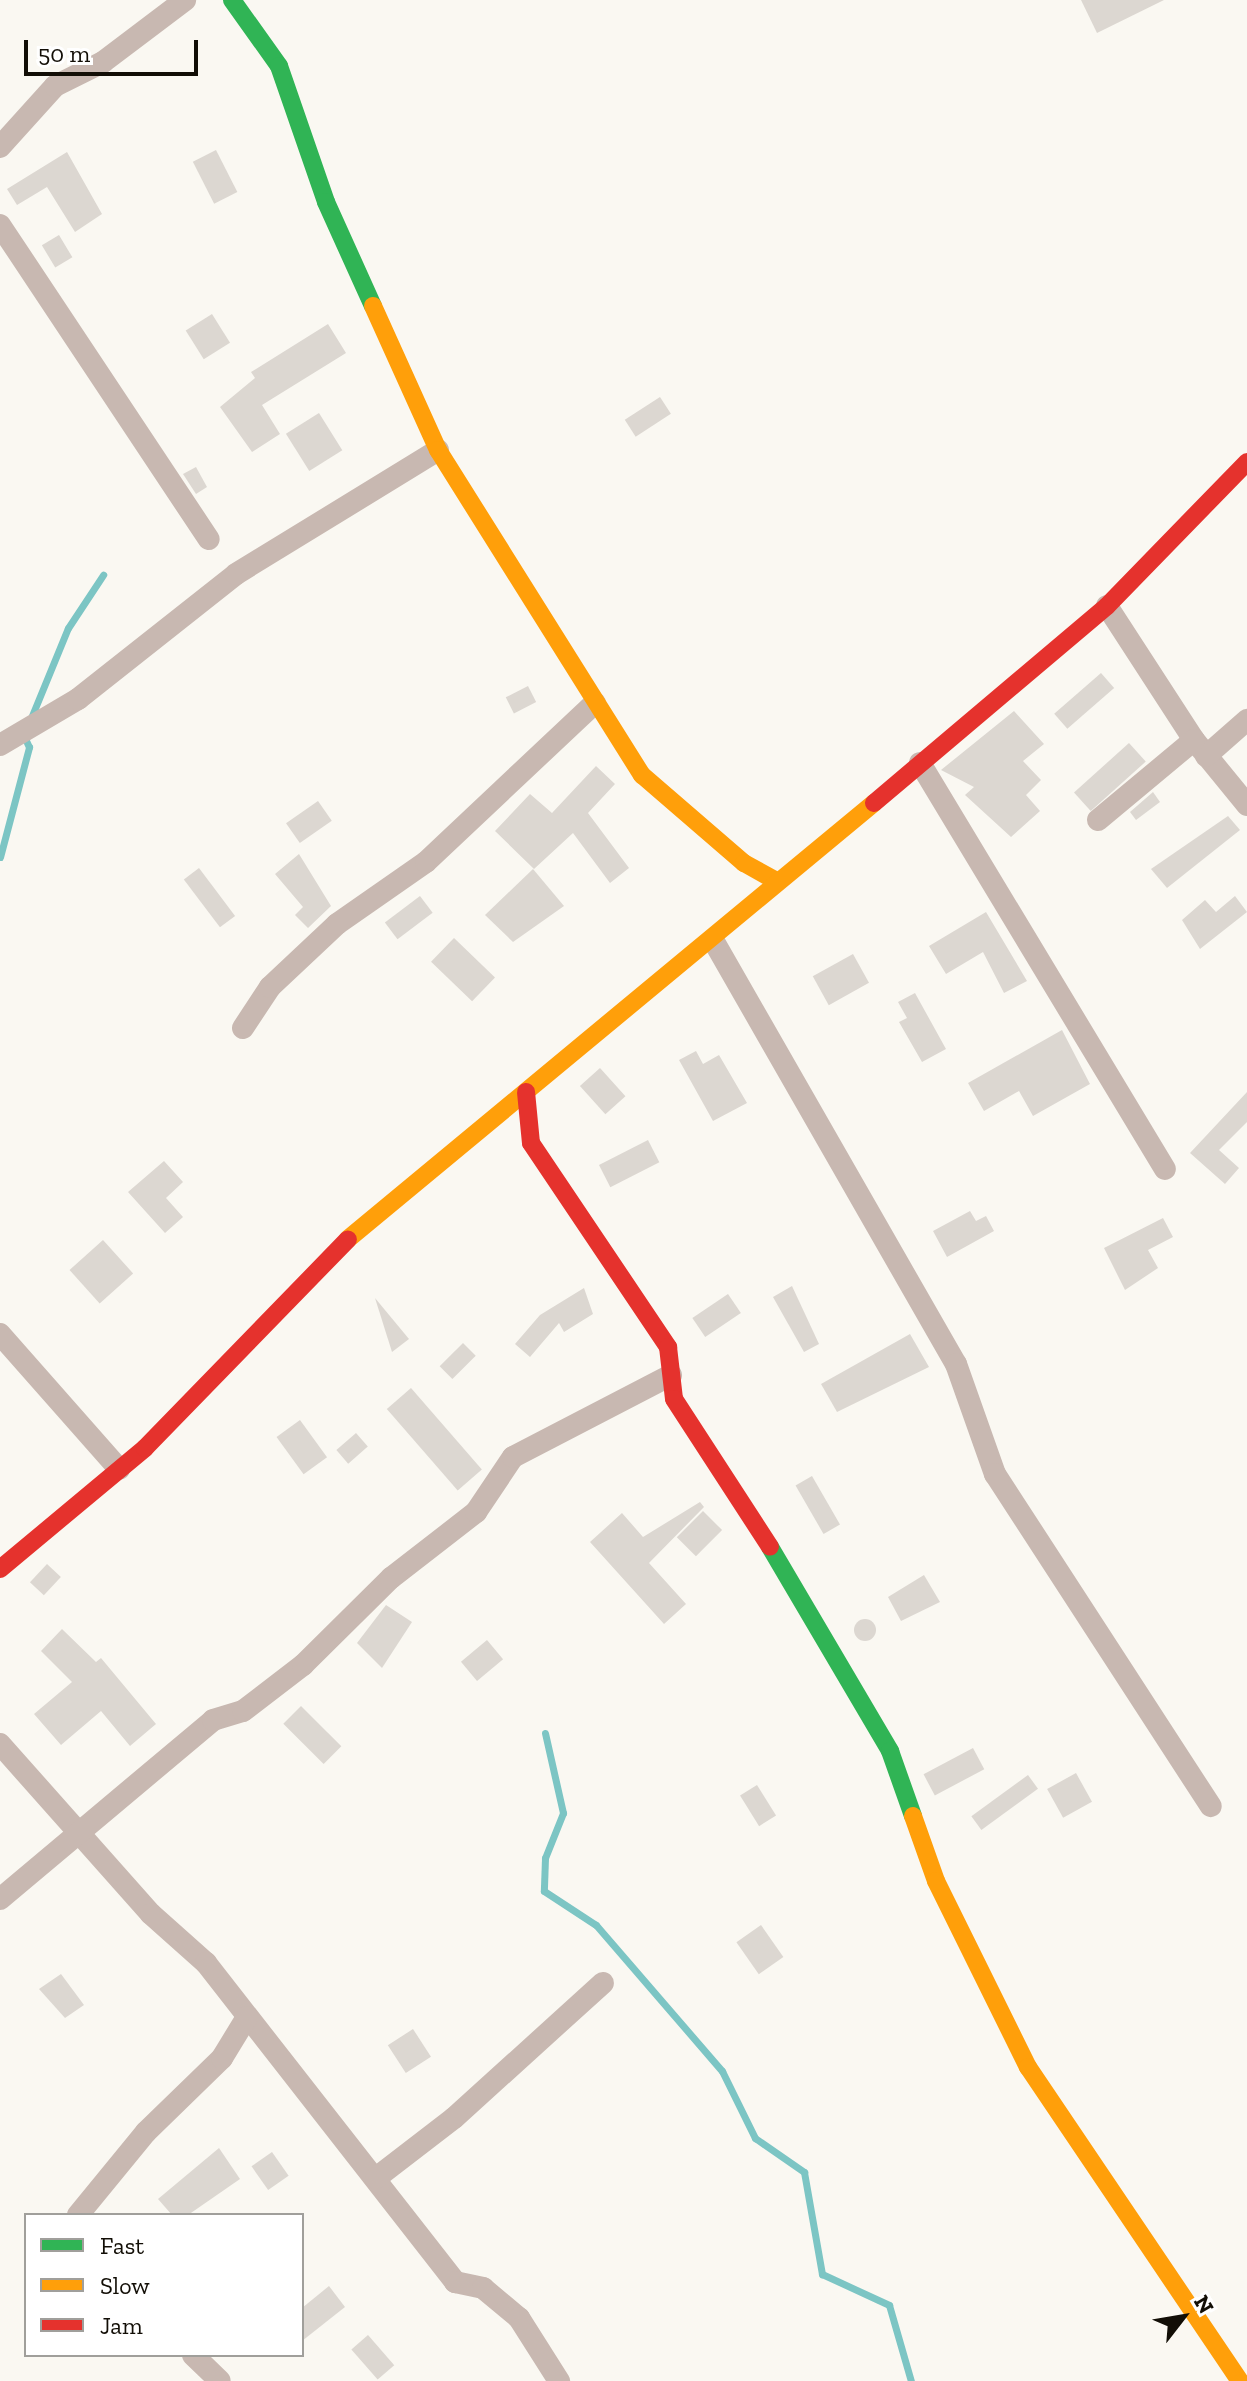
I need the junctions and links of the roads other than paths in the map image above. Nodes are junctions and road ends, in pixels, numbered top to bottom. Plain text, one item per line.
1 (185, 0) edge
2 (232, 0) edge
3 (0, 147) edge
4 (0, 225) edge
5 (438, 450) junction
6 (1247, 462) edge
7 (209, 539) dead end
8 (1107, 606) junction
9 (595, 703) junction
10 (1247, 720) edge
11 (0, 745) edge
12 (1200, 748) junction
13 (920, 763) junction
14 (1247, 805) edge
15 (1098, 820) dead end
16 (777, 881) junction
17 (713, 940) junction
18 (243, 1028) dead end
19 (526, 1092) junction
20 (1165, 1169) dead end
21 (0, 1334) edge
22 (671, 1375) junction
23 (119, 1469) junction
24 (0, 1569) edge
25 (0, 1744) edge
26 (1211, 1806) dead end
27 (77, 1829) junction
28 (0, 1899) edge
29 (603, 1983) dead end
30 (247, 2017) junction
31 (376, 2178) junction
32 (80, 2213) edge
33 (195, 2357) edge
34 (220, 2381) edge
35 (559, 2381) edge
36 (1240, 2381) edge

1 - 3 street
2 - 5 street
4 - 7 street
5 - 9 street
5 - 11 street
6 - 8 street
8 - 12 street
8 - 13 street
9 - 16 street
9 - 18 street
10 - 12 street
12 - 14 street
12 - 15 street
13 - 16 street
13 - 20 street
16 - 17 street
17 - 19 street
17 - 26 street
19 - 22 street
19 - 23 street
21 - 23 street
22 - 27 street
22 - 36 street
23 - 24 street
25 - 27 street
27 - 28 street
27 - 30 street
29 - 31 street
30 - 31 street
30 - 32 street
31 - 35 street
33 - 34 street

